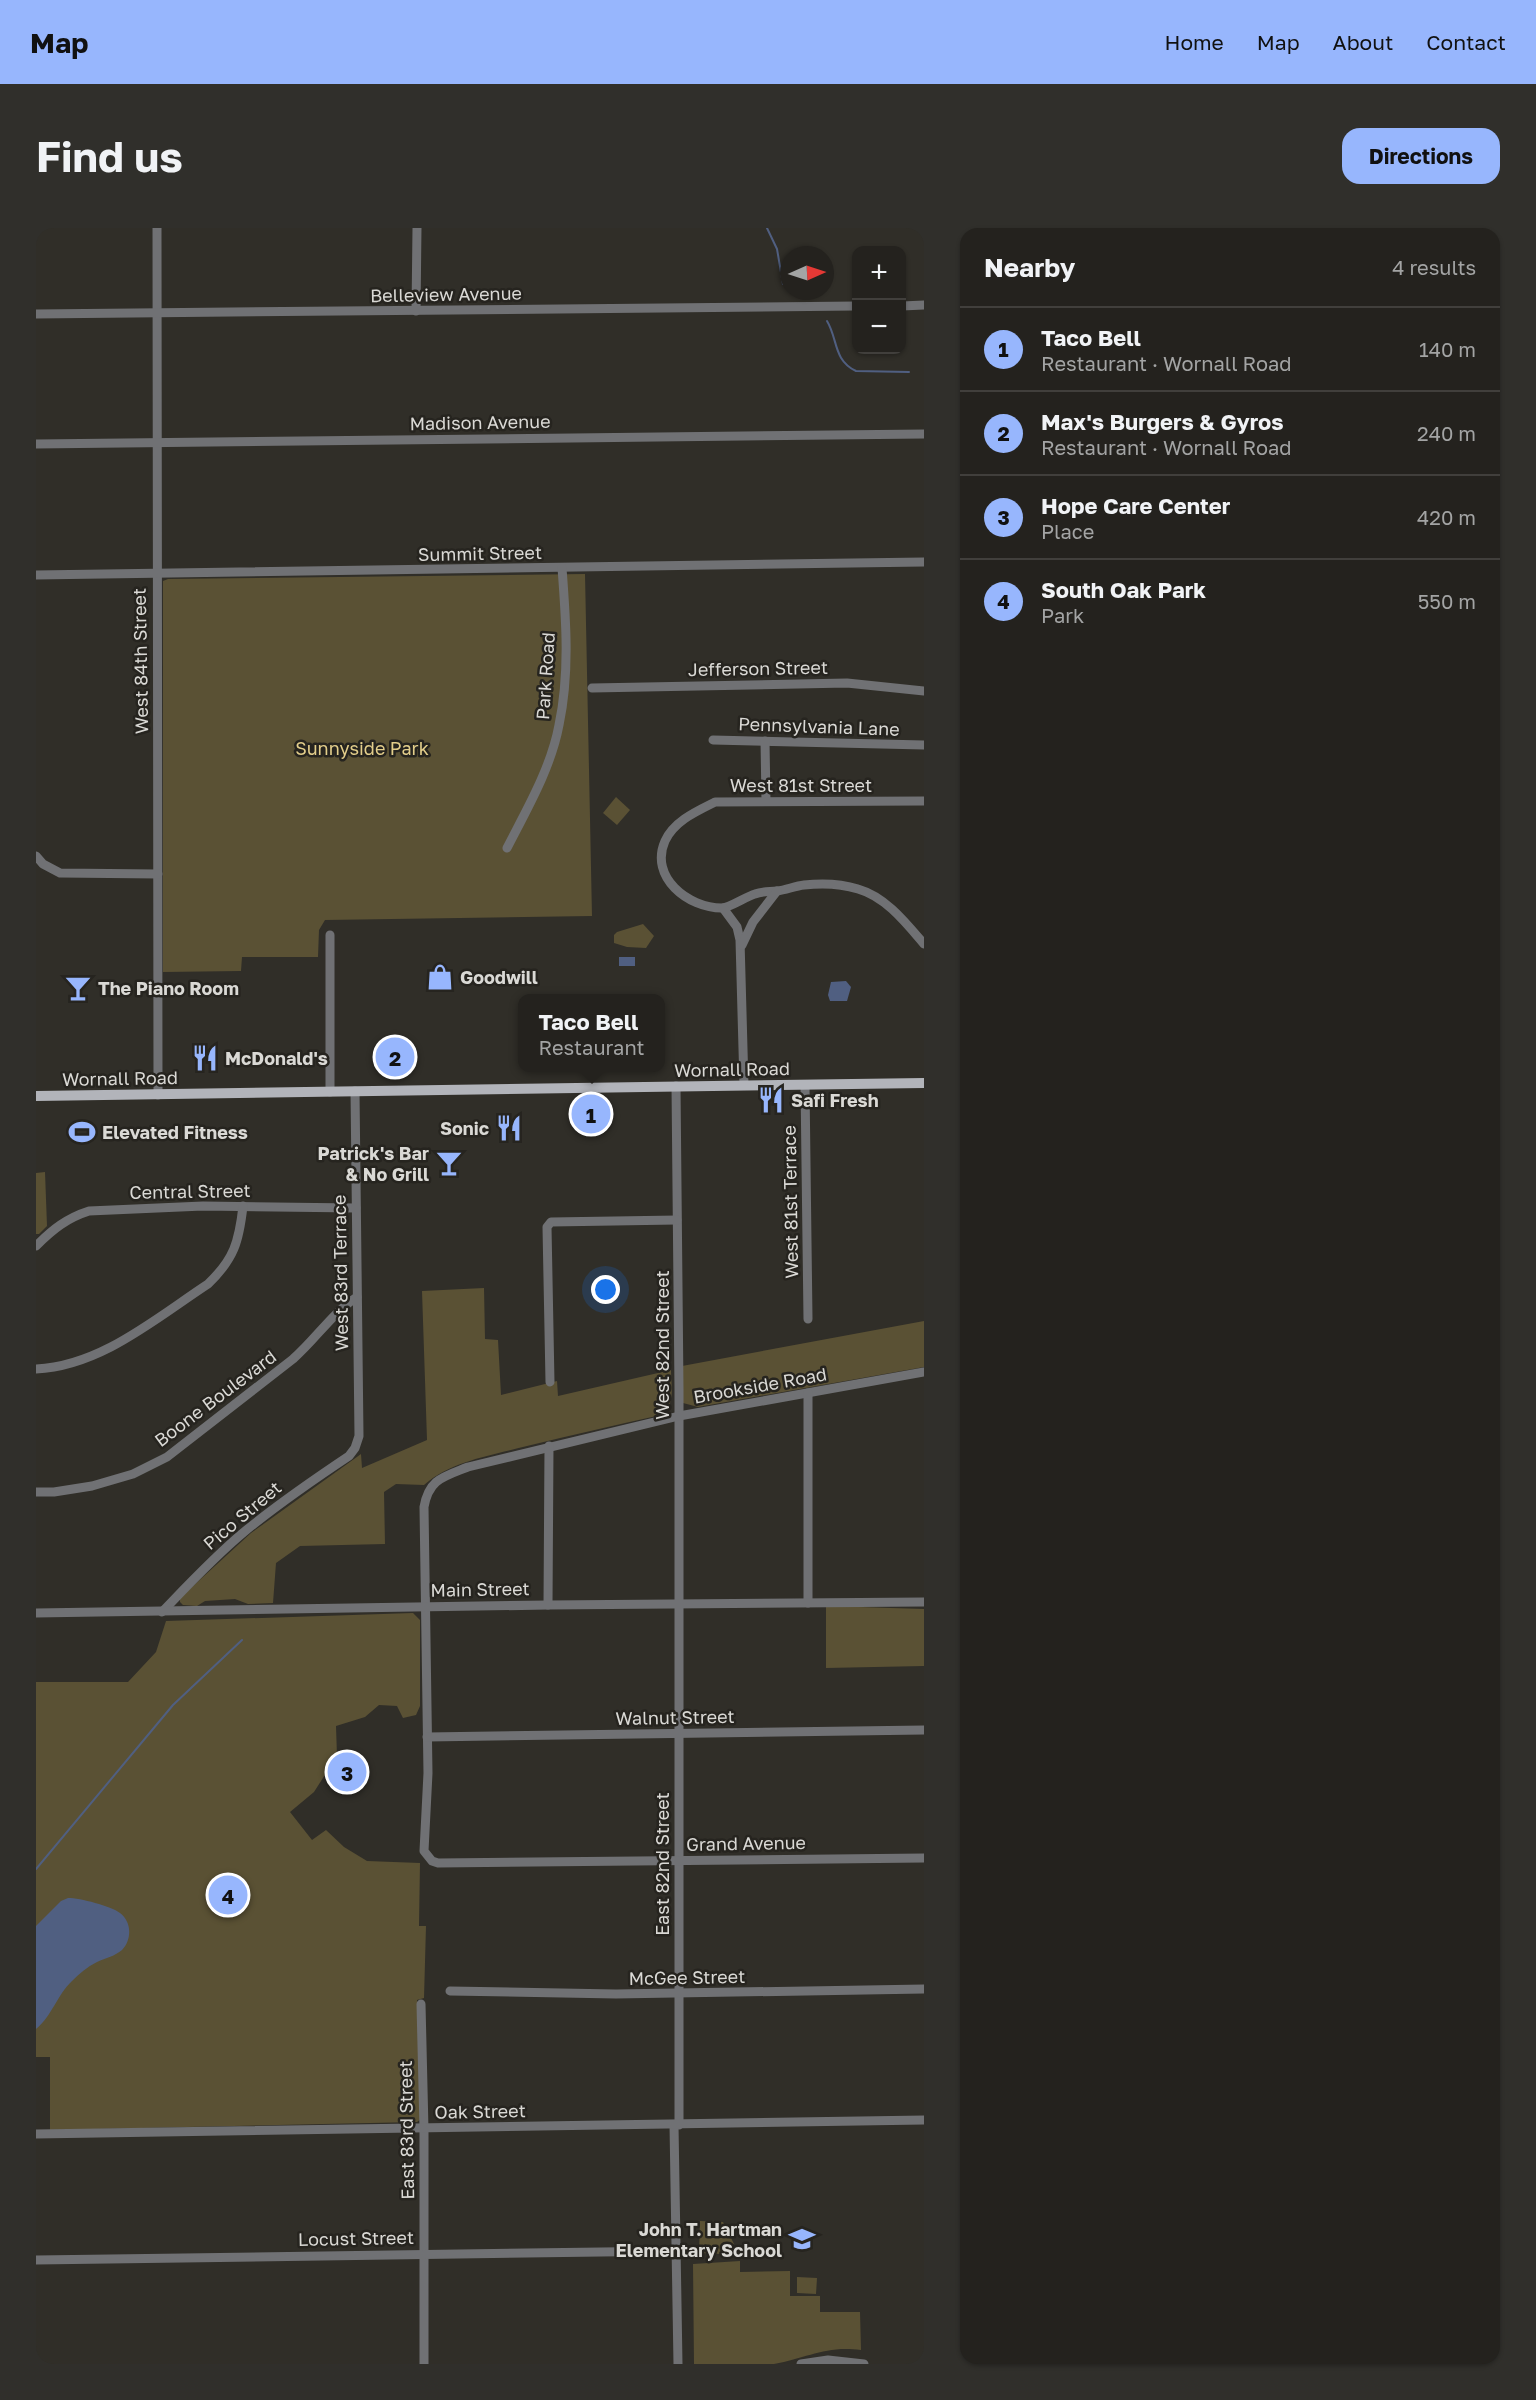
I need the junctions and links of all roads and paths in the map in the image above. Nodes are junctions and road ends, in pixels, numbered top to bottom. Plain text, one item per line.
1 (157, 228) edge
2 (417, 228) edge
3 (852, 306) edge
4 (906, 306) edge
5 (924, 306) edge
6 (157, 311) junction
7 (416, 311) junction
8 (36, 314) edge
9 (924, 434) edge
10 (157, 442) junction
11 (36, 444) edge
12 (924, 562) edge
13 (562, 568) junction
14 (156, 573) junction
15 (36, 575) edge
16 (592, 688) dead end
17 (924, 691) edge
18 (713, 740) dead end
19 (765, 741) junction
20 (924, 745) edge
21 (766, 801) junction
22 (924, 801) edge
23 (507, 848) dead end
24 (37, 857) edge
25 (159, 874) junction
26 (777, 891) junction
27 (723, 909) junction
28 (330, 935) dead end
29 (924, 944) edge
30 (741, 947) junction
31 (924, 1083) edge
32 (744, 1085) junction
33 (805, 1085) junction
34 (676, 1086) junction
35 (355, 1091) junction
36 (330, 1092) junction
37 (158, 1095) junction
38 (36, 1096) edge
39 (243, 1206) junction
40 (356, 1208) junction
41 (678, 1220) junction
42 (36, 1246) edge
43 (357, 1297) junction
44 (807, 1319) dead end
45 (36, 1369) edge
46 (924, 1372) edge
47 (550, 1382) dead end
48 (808, 1393) junction
49 (679, 1416) junction
50 (549, 1446) junction
51 (352, 1452) joint
52 (36, 1492) edge
53 (924, 1602) edge
54 (808, 1603) junction
55 (678, 1604) junction
56 (548, 1605) junction
57 (425, 1607) junction
58 (162, 1612) junction
59 (36, 1613) edge
60 (924, 1730) edge
61 (678, 1733) junction
62 (427, 1737) junction
63 (924, 1858) edge
64 (678, 1861) junction
65 (924, 1989) edge
66 (450, 1991) dead end
67 (679, 1993) junction
68 (421, 2004) dead end
69 (924, 2120) edge
70 (676, 2125) junction
71 (424, 2129) junction
72 (36, 2134) edge
73 (676, 2251) junction
74 (424, 2253) junction
75 (36, 2260) edge
76 (424, 2364) edge
77 (678, 2364) edge
78 (801, 2364) edge
79 (864, 2364) edge

1 - 6 street, West 84th Street
2 - 7 street
3 - 7 street, Belleview Avenue
4 - 5 street
6 - 7 street, Belleview Avenue
6 - 8 street, Belleview Avenue
6 - 10 street, West 84th Street
9 - 10 street, Madison Avenue
10 - 11 street, Madison Avenue
10 - 14 street, West 84th Street
12 - 13 street, Summit Street
13 - 14 street, Summit Street
13 - 23 street, Park Road
14 - 15 street, Summit Street
14 - 25 street, West 84th Street
16 - 17 street, Jefferson Street
18 - 19 street, Pennsylvania Lane
19 - 20 street, Pennsylvania Lane
19 - 21 street
21 - 22 street, West 81st Street
21 - 27 street, West 81st Street
24 - 25 street
25 - 37 street, West 84th Street
26 - 27 street
26 - 29 street
26 - 30 street
27 - 30 street
28 - 36 street
30 - 32 street
31 - 33 main road, Wornall Road
32 - 33 main road, Wornall Road
32 - 34 main road, Wornall Road
33 - 44 street, West 81st Terrace
34 - 35 main road, Wornall Road
34 - 41 street, West 82nd Street
35 - 36 main road, Wornall Road
35 - 40 street, West 83rd Terrace
36 - 37 main road, Wornall Road
37 - 38 main road, Wornall Road
39 - 40 street, Central Street
39 - 42 street, Central Street
39 - 45 street
40 - 43 street, West 83rd Terrace
41 - 47 street
41 - 49 street, West 82nd Street
43 - 51 street, West 83rd Terrace
43 - 52 street, Boone Boulevard
46 - 48 street, Brookside Road
48 - 49 street, Brookside Road
48 - 54 street
49 - 50 street, Brookside Road
49 - 55 street, West 82nd Street
50 - 56 street
50 - 57 street, Brookside Road
51 - 58 street, Pico Street
53 - 54 street, Main Street
54 - 55 street, Main Street
55 - 56 street, Main Street
55 - 61 street, East 82nd Street
56 - 57 street, Main Street
57 - 58 street, Main Street
57 - 62 street
58 - 59 street, Main Street
60 - 61 street, Walnut Street
61 - 62 street, Walnut Street
61 - 64 street, East 82nd Street
62 - 64 street, Grand Avenue
63 - 64 street, Grand Avenue
64 - 67 street, East 82nd Street
65 - 67 street, McGee Street
66 - 67 street, McGee Street
67 - 70 street, East 82nd Street
68 - 71 street, East 83rd Street
69 - 70 street, Oak Street
70 - 71 street, Oak Street
70 - 73 street, East 82nd Street
71 - 72 street, Oak Street
71 - 74 street, East 83rd Street
73 - 74 street, Locust Street
73 - 77 street, East 82nd Street
74 - 75 street, Locust Street
74 - 76 street, East 83rd Street
78 - 79 street

